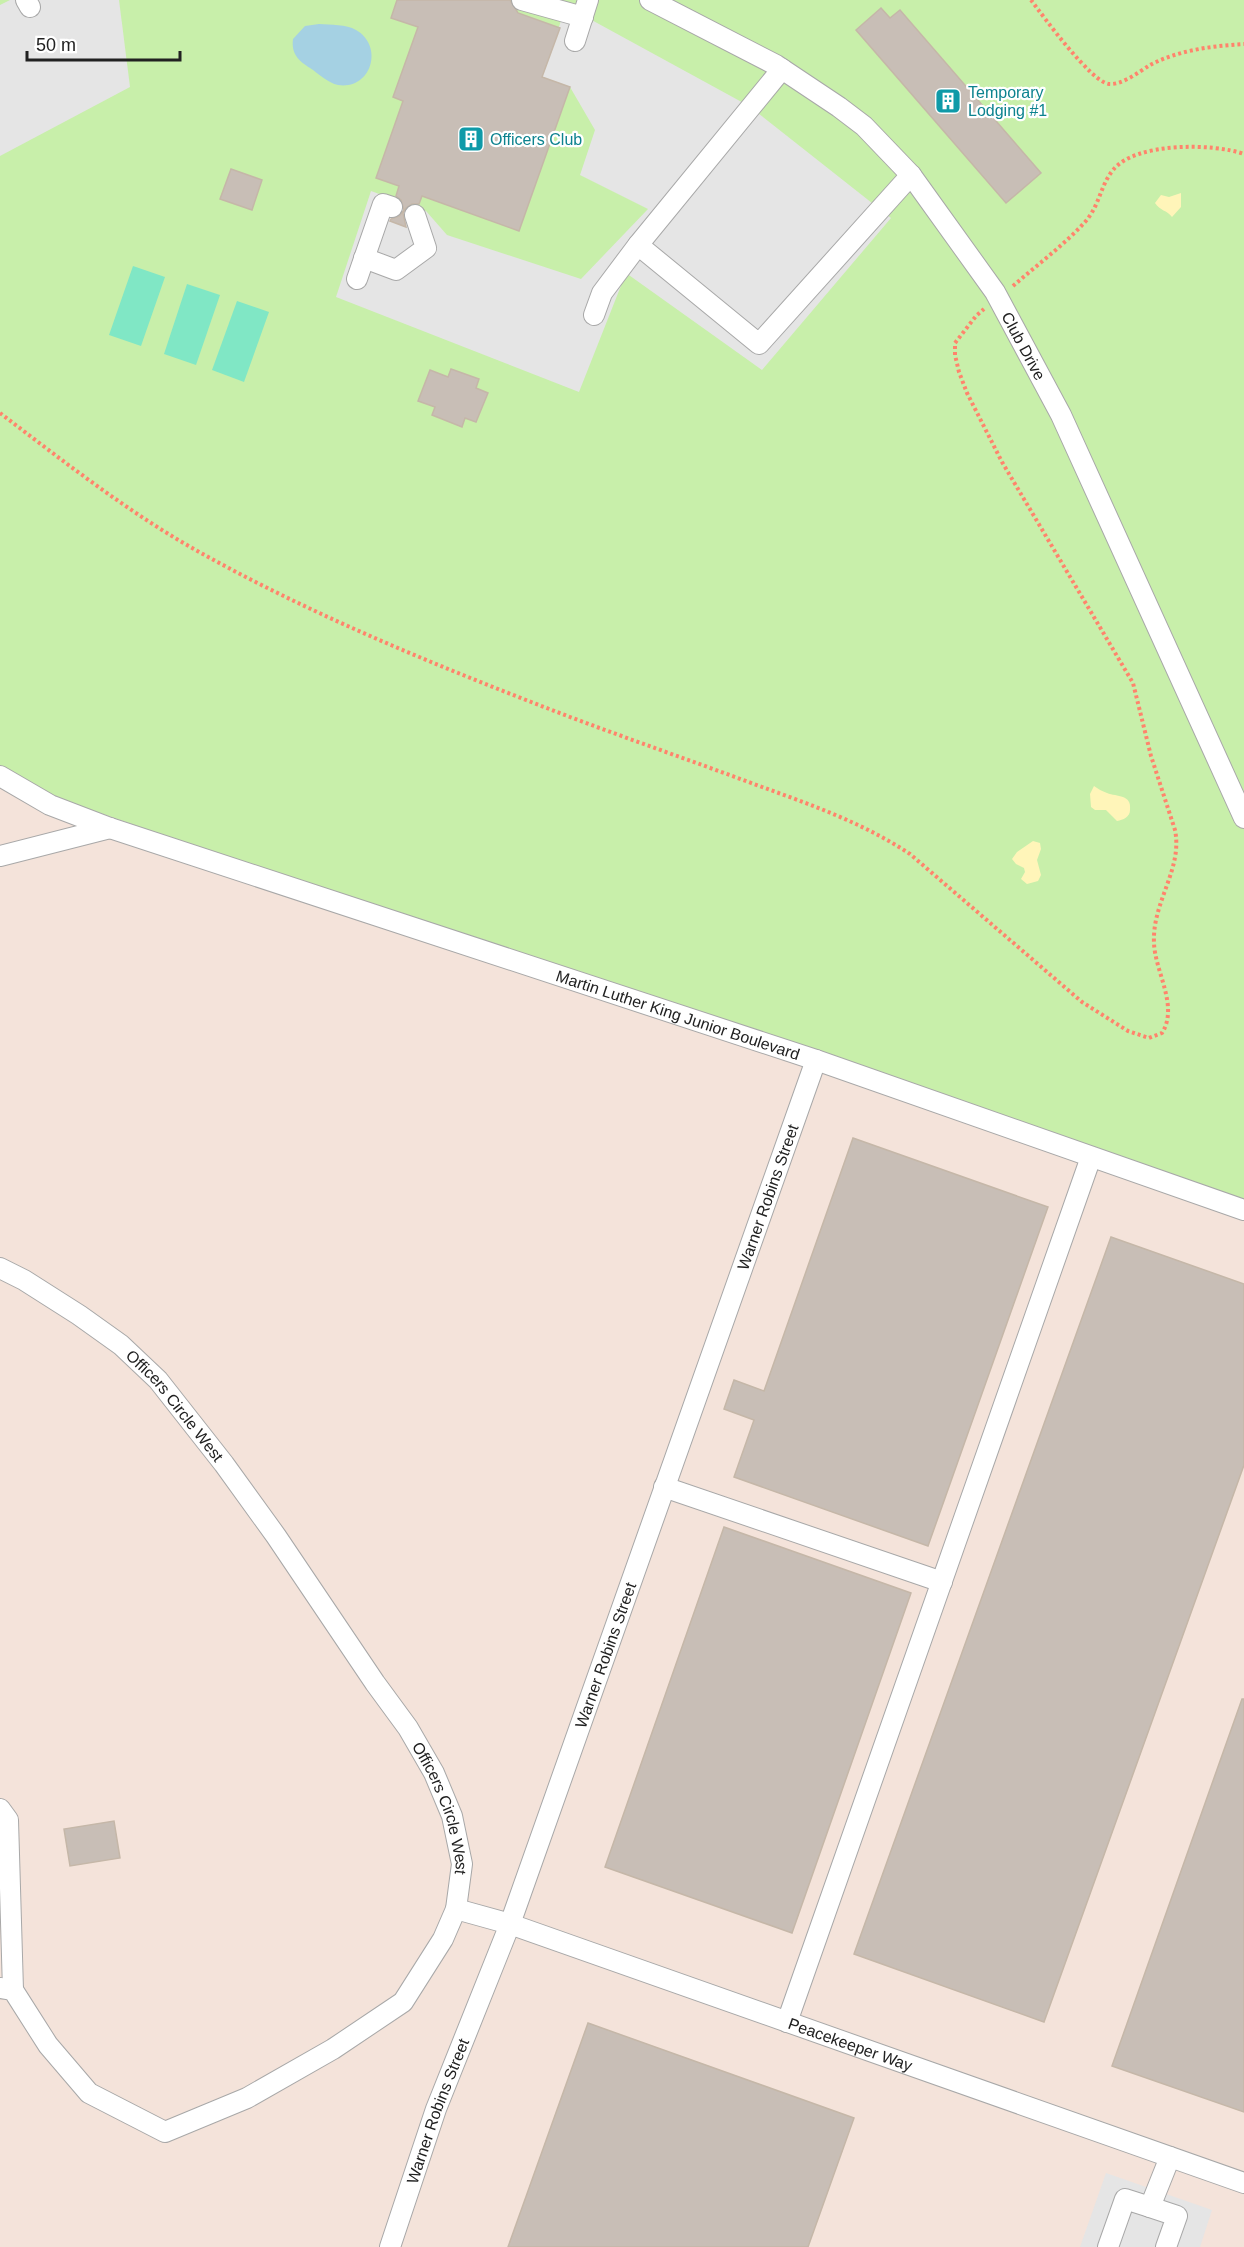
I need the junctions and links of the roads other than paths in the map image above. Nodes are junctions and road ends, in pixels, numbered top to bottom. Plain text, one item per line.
1 (522, 0) edge
2 (650, 0) edge
3 (586, 9) edge
4 (575, 41) dead end
5 (782, 69) junction
6 (911, 175) junction
7 (392, 207) dead end
8 (415, 215) dead end
9 (638, 245) junction
10 (364, 258) junction
11 (357, 279) dead end
12 (594, 315) dead end
13 (0, 776) edge
14 (1244, 818) edge
15 (110, 828) junction
16 (0, 856) edge
17 (816, 1060) junction
18 (1091, 1157) junction
19 (1244, 1210) edge
20 (0, 1268) edge
21 (664, 1487) junction
22 (942, 1582) junction
23 (0, 1809) edge
24 (456, 1909) junction
25 (510, 1924) junction
26 (7, 1989) edge
27 (788, 2022) junction
28 (1170, 2157) junction
29 (1244, 2183) edge
30 (1150, 2207) junction
31 (390, 2247) edge
32 (1108, 2247) edge
33 (1166, 2247) edge

1 - 3 street
2 - 5 street, Club Drive
3 - 4 street
5 - 6 street, Club Drive
5 - 9 street
6 - 9 street
6 - 14 street, Club Drive
7 - 10 street
8 - 10 street
9 - 12 street
10 - 11 street
13 - 15 street
15 - 16 street
15 - 17 street, Martin Luther King Junior Boulevard
17 - 18 street, Martin Luther King Junior Boulevard
17 - 21 street, Warner Robins Street
18 - 19 street, Martin Luther King Junior Boulevard
18 - 22 street
20 - 24 street, Officers Circle West
21 - 22 street
21 - 25 street, Warner Robins Street
22 - 27 street
23 - 26 street
24 - 25 street, Peacekeeper Way
24 - 26 street, Officers Circle West
25 - 27 street, Peacekeeper Way
25 - 31 street, Warner Robins Street
27 - 28 street, Peacekeeper Way
28 - 29 street, Peacekeeper Way
28 - 30 street
30 - 32 street
30 - 33 street

